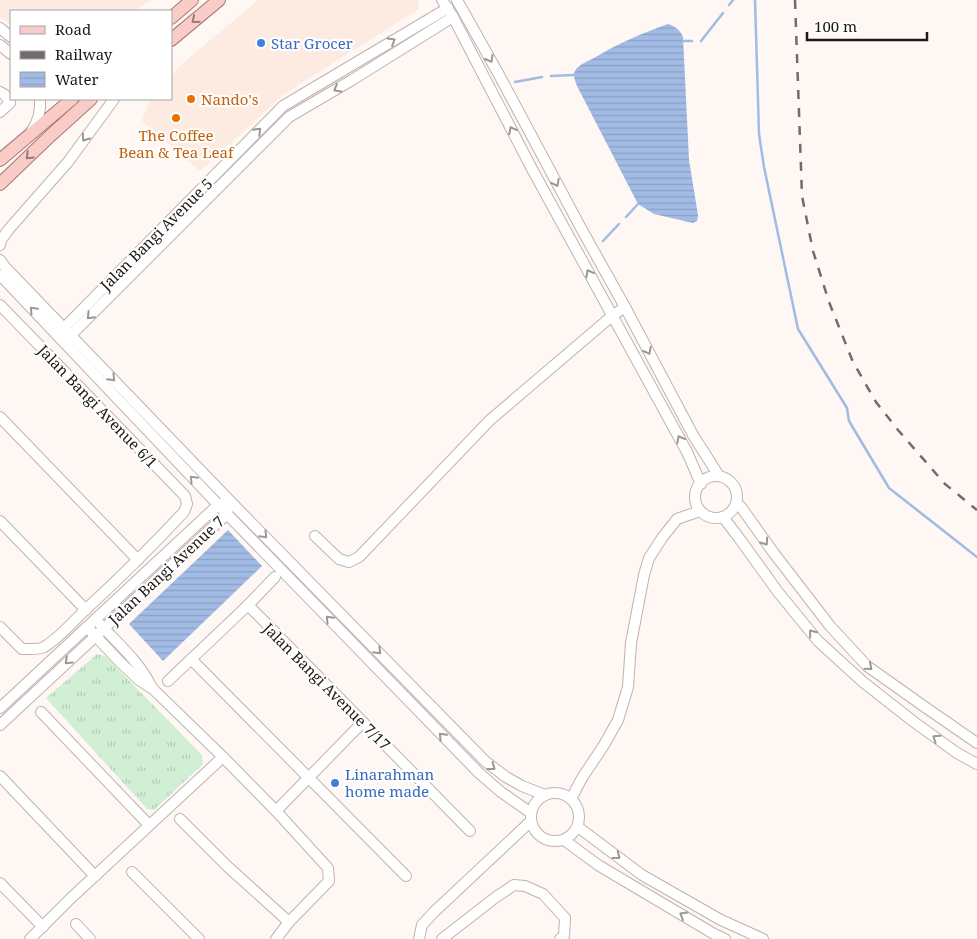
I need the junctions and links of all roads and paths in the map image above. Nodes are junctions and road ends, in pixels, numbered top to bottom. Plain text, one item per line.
1 (192, 0) edge
2 (219, 0) edge
3 (436, 0) edge
4 (452, 6) edge
5 (172, 17) edge
6 (431, 18) junction
7 (440, 26) junction
8 (0, 28) edge
9 (460, 32) junction
10 (10, 37) edge
11 (172, 39) edge
12 (0, 45) edge
13 (10, 53) edge
14 (0, 92) edge
15 (509, 93) junction
16 (40, 100) edge
17 (71, 100) edge
18 (90, 100) edge
19 (113, 100) edge
20 (496, 100) junction
21 (0, 112) edge
22 (27, 136) junction
23 (0, 160) edge
24 (0, 184) edge
25 (0, 245) edge
26 (0, 260) edge
27 (0, 275) edge
28 (0, 304) edge
29 (625, 308) junction
30 (612, 316) junction
31 (64, 335) junction
32 (0, 417) edge
33 (719, 476) junction
34 (701, 484) junction
35 (230, 501) junction
36 (736, 503) junction
37 (218, 505) junction
38 (700, 511) junction
39 (227, 514) junction
40 (722, 517) junction
41 (0, 521) edge
42 (315, 536) dead end
43 (138, 560) junction
44 (274, 577) dead end
45 (248, 605) junction
46 (86, 610) junction
47 (96, 619) junction
48 (0, 627) edge
49 (86, 627) junction
50 (104, 628) junction
51 (95, 636) junction
52 (192, 659) junction
53 (168, 681) dead end
54 (153, 689) junction
55 (0, 708) edge
56 (40, 712) dead end
57 (363, 722) junction
58 (0, 725) edge
59 (977, 743) edge
60 (223, 757) junction
61 (977, 764) edge
62 (0, 776) edge
63 (309, 777) junction
64 (545, 795) junction
65 (571, 799) junction
66 (276, 811) junction
67 (531, 817) junction
68 (180, 819) dead end
69 (149, 825) junction
70 (578, 827) junction
71 (470, 831) dead end
72 (564, 840) junction
73 (132, 872) dead end
74 (95, 876) junction
75 (406, 876) dead end
76 (0, 883) edge
77 (289, 922) junction
78 (76, 924) dead end
79 (42, 927) junction
80 (30, 939) edge
81 (90, 939) edge
82 (199, 939) edge
83 (276, 939) edge
84 (419, 939) edge
85 (442, 939) edge
86 (560, 939) edge
87 (725, 939) edge
88 (762, 939) edge

1 - 5 main road
2 -> 11 main road
3 - 6 street
4 - 6 street, Jalan Bangi Avenue 5
4 - 7 street, Jalan Bangi Avenue 5
4 - 9 street
4 -> 15 street
31 -> 6 street, Jalan Bangi Avenue 5
7 - 9 street
7 -> 31 street, Jalan Bangi Avenue 5
8 - 10 street
9 - 20 street
12 - 13 street
14 - 21 street
15 - 20 street
15 -> 29 street
16 - 22 street
17 - 22 main road
18 -> 24 main road
19 -> 25 street
30 -> 20 street
22 - 23 main road
26 - 31 street
31 -> 27 street
28 - 43 street, Jalan Bangi Avenue 6/1
29 - 30 street
29 -> 33 street
34 -> 30 street
30 - 42 street
31 -> 35 street
37 -> 31 street
32 - 43 street
33 - 34 street
33 - 36 street
34 - 38 street
35 - 37 street, Jalan Bangi Avenue 7
35 - 39 street, Jalan Bangi Avenue 7
35 -> 64 street
36 - 40 street
36 -> 59 street
37 - 39 street
37 - 47 street, Jalan Bangi Avenue 7
38 - 40 street
38 - 65 street
39 - 50 street, Jalan Bangi Avenue 7
67 -> 39 street
61 -> 40 street
41 - 46 street
43 - 46 street
44 - 45 street
45 - 52 street
45 - 57 street, Jalan Bangi Avenue 7/17
46 - 48 street
47 - 49 street, Jalan Bangi Avenue 7
47 - 50 street
49 - 51 street
49 - 55 street, Jalan Bangi Avenue 7
50 - 51 street, Jalan Bangi Avenue 7
50 - 54 street
51 - 54 street
51 -> 58 street, Jalan Bangi Avenue 7
52 - 53 street
52 - 63 street
54 - 60 street
56 - 69 street
57 - 63 street
57 - 71 street, Jalan Bangi Avenue 7/17
60 - 66 street
60 - 69 street
62 - 74 street
63 - 66 street
63 - 75 street
64 - 65 street
64 - 67 street
65 - 70 street
66 - 77 street
67 - 72 street
67 - 84 street
68 - 77 street
69 - 74 street
70 - 72 street
70 -> 88 street
87 -> 72 street
73 - 82 street
74 - 79 street
76 - 79 street
77 - 83 street
78 - 81 street
79 - 80 street
85 - 86 street

